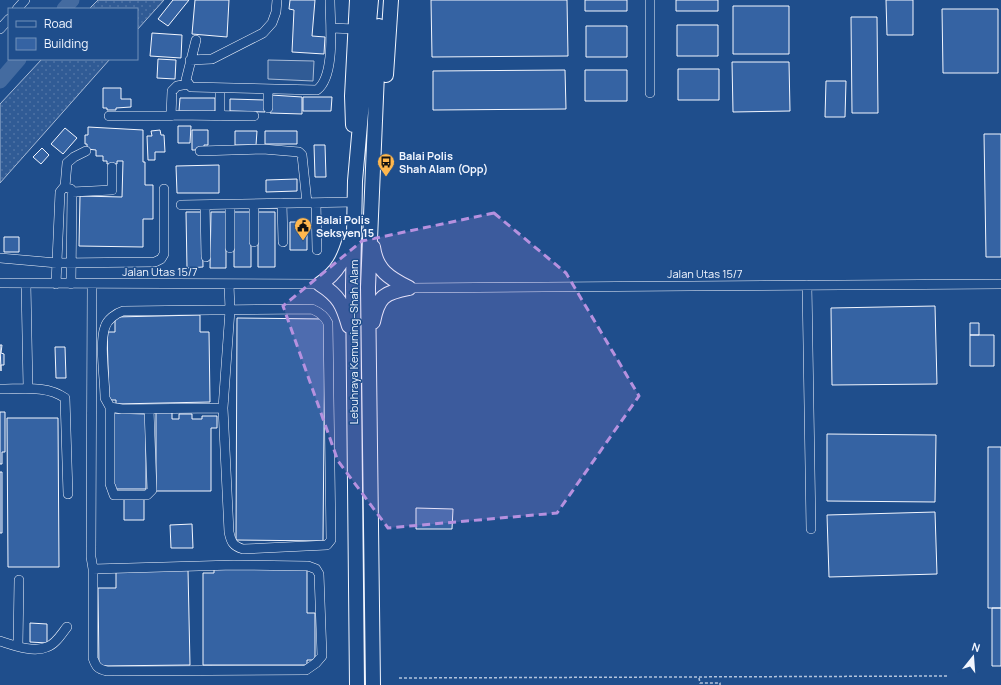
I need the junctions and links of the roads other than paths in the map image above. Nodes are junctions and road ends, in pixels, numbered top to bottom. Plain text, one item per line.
1 (25, 0) edge
2 (277, 0) edge
3 (330, 0) edge
4 (357, 0) edge
5 (371, 0) edge
6 (381, 0) edge
7 (391, 0) edge
8 (650, 0) edge
9 (18, 8) edge
10 (8, 20) edge
11 (331, 28) junction
12 (0, 29) edge
13 (355, 29) junction
14 (373, 35) junction
15 (196, 40) dead end
16 (190, 60) junction
17 (188, 84) junction
18 (220, 89) junction
19 (268, 90) junction
20 (650, 94) dead end
21 (268, 108) dead end
22 (172, 115) junction
23 (109, 116) dead end
24 (220, 116) junction
25 (254, 116) dead end
26 (86, 151) dead end
27 (200, 151) dead end
28 (112, 167) dead end
29 (373, 173) junction
30 (355, 181) junction
31 (164, 189) dead end
32 (69, 190) junction
33 (355, 202) junction
34 (282, 203) junction
35 (311, 203) junction
36 (254, 204) junction
37 (182, 205) dead end
38 (205, 205) junction
39 (230, 205) junction
40 (354, 223) junction
41 (371, 232) junction
42 (254, 242) dead end
43 (283, 242) dead end
44 (230, 248) dead end
45 (317, 250) dead end
46 (206, 257) dead end
47 (0, 258) edge
48 (57, 263) junction
49 (71, 263) junction
50 (0, 283) edge
51 (26, 284) junction
52 (56, 284) junction
53 (71, 284) junction
54 (92, 284) junction
55 (229, 284) junction
56 (320, 284) junction
57 (1001, 284) edge
58 (807, 285) junction
59 (409, 288) junction
60 (230, 310) junction
61 (353, 346) junction
62 (368, 351) junction
63 (28, 388) junction
64 (0, 389) edge
65 (110, 407) junction
66 (223, 408) junction
67 (149, 409) junction
68 (68, 494) dead end
69 (811, 529) dead end
70 (93, 569) junction
71 (19, 580) dead end
72 (67, 627) dead end
73 (0, 641) edge
74 (18, 646) junction
75 (357, 685) edge
76 (373, 685) edge

1 - 9 street
2 - 16 street
3 - 11 street
4 - 13 highway
5 - 14 highway, Lebuhraya Kemuning–Shah Alam
6 - 14 highway, Lebuhraya Kemuning–Shah Alam
7 - 29 highway
8 - 20 street
10 - 12 street
11 - 13 street
11 - 19 street
13 - 30 highway
14 - 29 highway, Lebuhraya Kemuning–Shah Alam
14 - 30 highway, Lebuhraya Kemuning–Shah Alam
15 - 16 street
16 - 17 street
17 - 18 street
17 - 22 street
18 - 19 street
18 - 24 street
19 - 21 street
22 - 23 street
22 - 24 street
24 - 25 street
26 - 32 street
27 - 35 street
28 - 32 street
29 - 41 highway, Lebuhraya Kemuning–Shah Alam
30 - 33 highway, Lebuhraya Kemuning–Shah Alam
31 - 49 street
32 - 48 street
32 - 49 street
33 - 35 street
33 - 40 highway, Lebuhraya Kemuning–Shah Alam
34 - 35 street
34 - 36 street
34 - 43 street
35 - 45 street
36 - 39 street
36 - 42 street
37 - 38 street
38 - 39 street
38 - 46 street
39 - 44 street
40 - 56 highway
40 - 61 highway, Lebuhraya Kemuning–Shah Alam
41 - 59 highway
41 - 62 highway, Lebuhraya Kemuning–Shah Alam
47 - 48 street
48 - 49 street
48 - 52 street
49 - 53 street
50 - 51 street, Jalan Utas 15/7
51 - 52 street, Jalan Utas 15/7
51 - 63 street
52 - 53 street, Jalan Utas 15/7
53 - 54 street, Jalan Utas 15/7
54 - 55 street, Jalan Utas 15/7
54 - 70 street
55 - 56 street, Jalan Utas 15/7
55 - 60 street
56 - 61 highway
57 - 58 street, Jalan Utas 15/7
58 - 59 street, Jalan Utas 15/7
58 - 69 street
59 - 62 highway
60 - 65 street
60 - 66 street
60 - 66 street
61 - 75 highway, Lebuhraya Kemuning–Shah Alam
62 - 76 highway, Lebuhraya Kemuning–Shah Alam
63 - 64 street
63 - 68 street
65 - 67 street
65 - 67 street
66 - 67 street
70 - 70 street
71 - 74 street
72 - 74 street
73 - 74 street

